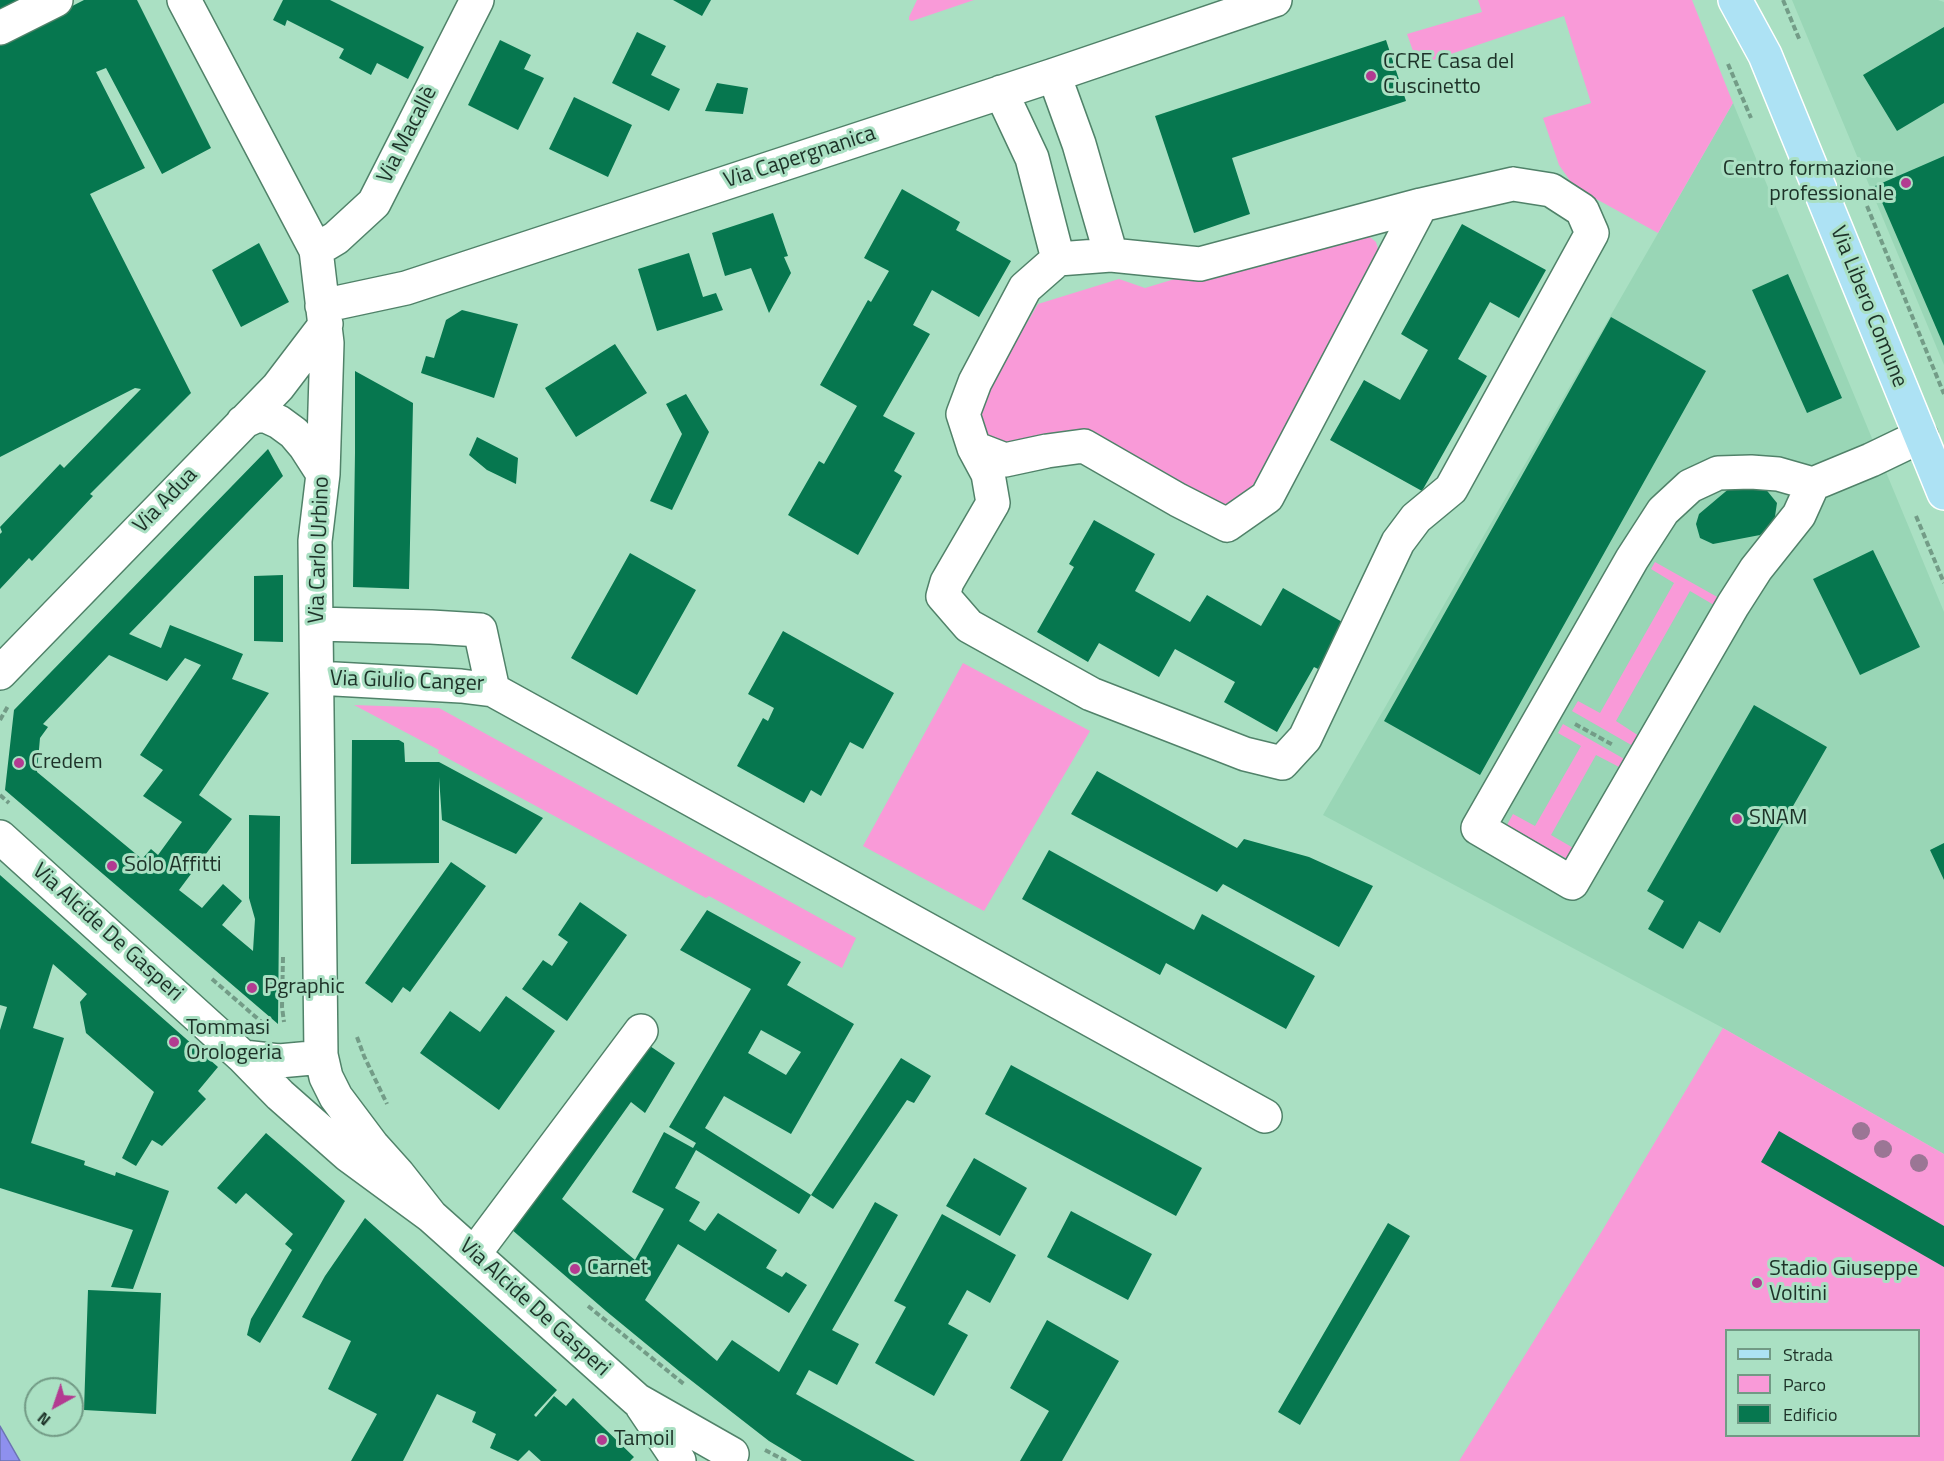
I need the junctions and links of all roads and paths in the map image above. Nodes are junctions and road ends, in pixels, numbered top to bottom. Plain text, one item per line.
1 (56, 0) edge
2 (184, 0) edge
3 (477, 0) edge
4 (1275, 0) edge
5 (1735, 0) edge
6 (1755, 0) edge
7 (0, 28) edge
8 (1765, 55) junction
9 (1054, 75) junction
10 (1001, 92) junction
11 (1420, 205) junction
12 (316, 250) junction
13 (1112, 255) junction
14 (1058, 259) junction
15 (324, 315) junction
16 (243, 422) junction
17 (1921, 436) junction
18 (974, 448) junction
19 (323, 474) junction
20 (1813, 484) junction
21 (1944, 493) edge
22 (316, 624) junction
23 (0, 673) edge
24 (317, 678) junction
25 (494, 690) junction
26 (9, 706) dead end
27 (1547, 708) junction
28 (0, 720) edge
29 (1642, 762) junction
30 (0, 837) edge
31 (283, 949) dead end
32 (285, 1028) dead end
33 (641, 1031) dead end
34 (321, 1055) junction
35 (243, 1057) junction
36 (1265, 1116) dead end
37 (431, 1216) junction
38 (474, 1254) junction
39 (637, 1400) junction
40 (730, 1459) edge
41 (679, 1461) edge

1 - 7 street
2 - 12 street, Via Carlo Urbino
3 - 12 street, Via Macallè
4 - 9 street, Via Capergnanica
5 - 8 main road, Via Libero Comune
6 - 8 main road, Via Libero Comune
8 - 17 main road, Via Libero Comune
9 - 10 street, Via Capergnanica
9 - 13 street
10 - 14 street
10 - 15 street, Via Capergnanica
11 - 13 street
11 - 18 street
11 - 18 street
12 - 15 street, Via Carlo Urbino
13 - 14 street
14 - 18 street
15 - 16 street, Via Adua
15 - 19 street, Via Carlo Urbino
16 - 19 street
16 - 23 street, Via Adua
17 - 20 street
17 - 21 main road, Via Libero Comune
19 - 22 street, Via Carlo Urbino
20 - 27 street
20 - 29 street
22 - 24 street, Via Carlo Urbino
22 - 25 street, Via Giulio Canger
24 - 25 street, Via Giulio Canger
24 - 34 street, Via Carlo Urbino
25 - 36 street
26 - 28 path
27 - 29 path
27 - 29 street
30 - 35 street, Via Alcide De Gasperi
31 - 32 path
33 - 38 street
34 - 35 street
34 - 37 street, Via Alcide De Gasperi
35 - 37 street, Via Alcide De Gasperi
37 - 38 street, Via Alcide De Gasperi
38 - 39 street, Via Alcide De Gasperi
39 - 40 street, Via Alcide De Gasperi
39 - 41 street, Via Alcide De Gasperi

